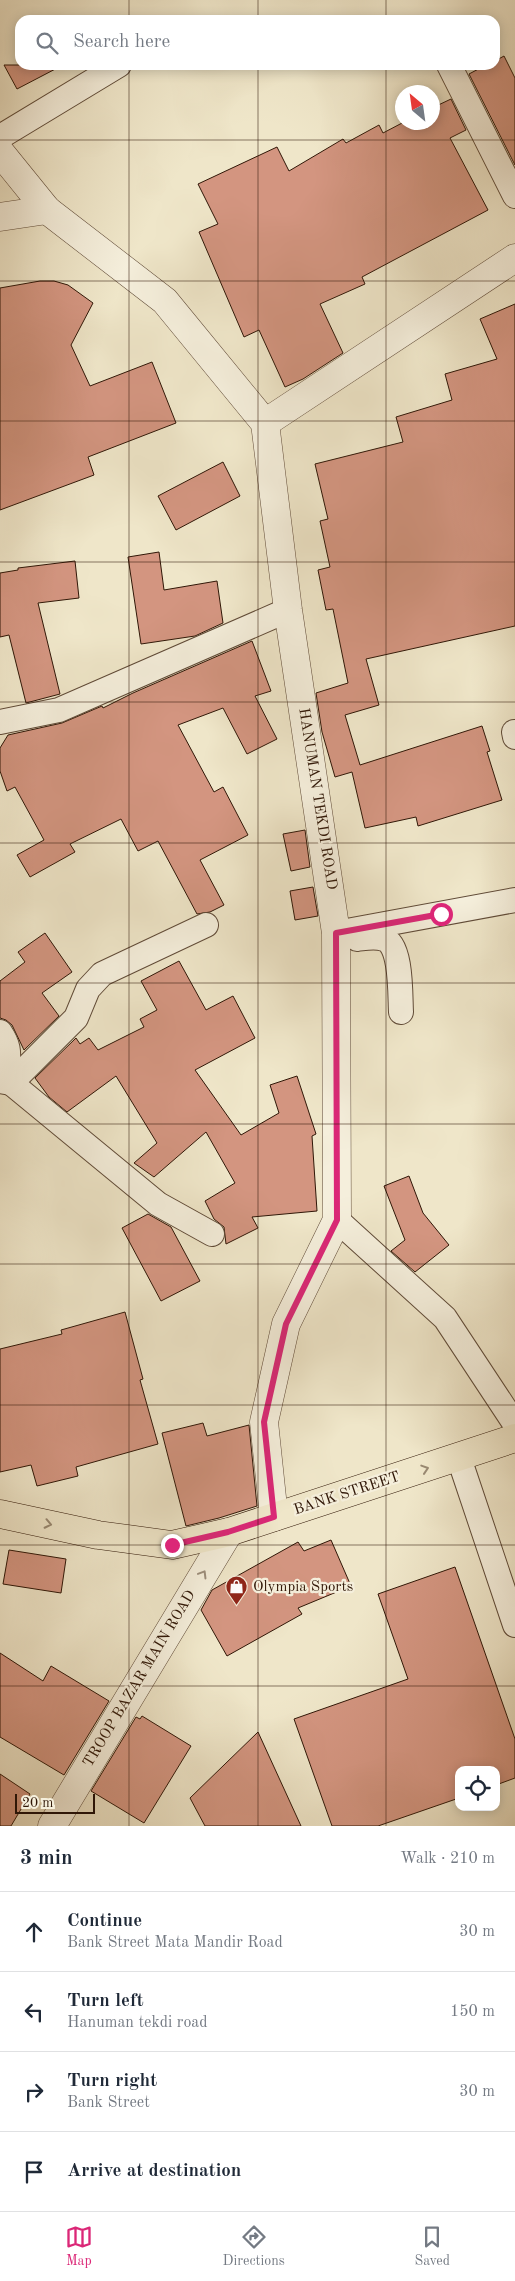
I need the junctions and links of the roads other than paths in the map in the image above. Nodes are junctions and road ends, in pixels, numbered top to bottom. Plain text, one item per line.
1 (111, 70) edge
2 (452, 70) edge
3 (0, 137) edge
4 (0, 152) edge
5 (515, 196) edge
6 (47, 210) junction
7 (0, 217) edge
8 (515, 258) edge
9 (266, 423) junction
10 (288, 610) junction
11 (0, 722) edge
12 (515, 900) edge
13 (206, 925) dead end
14 (336, 938) junction
15 (401, 1012) dead end
16 (0, 1032) edge
17 (5, 1082) edge
18 (337, 1220) junction
19 (212, 1234) dead end
20 (515, 1424) edge
21 (515, 1438) edge
22 (459, 1458) junction
23 (0, 1514) edge
24 (274, 1517) junction
25 (228, 1532) junction
26 (515, 1625) edge
27 (52, 1826) edge

1 - 3 street
2 - 5 street
4 - 6 street
6 - 7 street
6 - 9 street
8 - 9 street
9 - 10 street, HANUMAN TEKDI ROAD
10 - 11 street
10 - 14 street, HANUMAN TEKDI ROAD
12 - 14 street
13 - 17 street
14 - 15 street
14 - 18 street, HANUMAN TEKDI ROAD
16 - 17 street
17 - 19 street
18 - 20 street
18 - 24 street, HANUMAN TEKDI ROAD
21 - 22 main road, BANK STREET
24 -> 22 main road, BANK STREET
22 - 26 street
23 -> 25 main road, BANK STREET
24 - 25 main road, BANK STREET
27 -> 25 street, TROOP BAZAR MAIN ROAD

